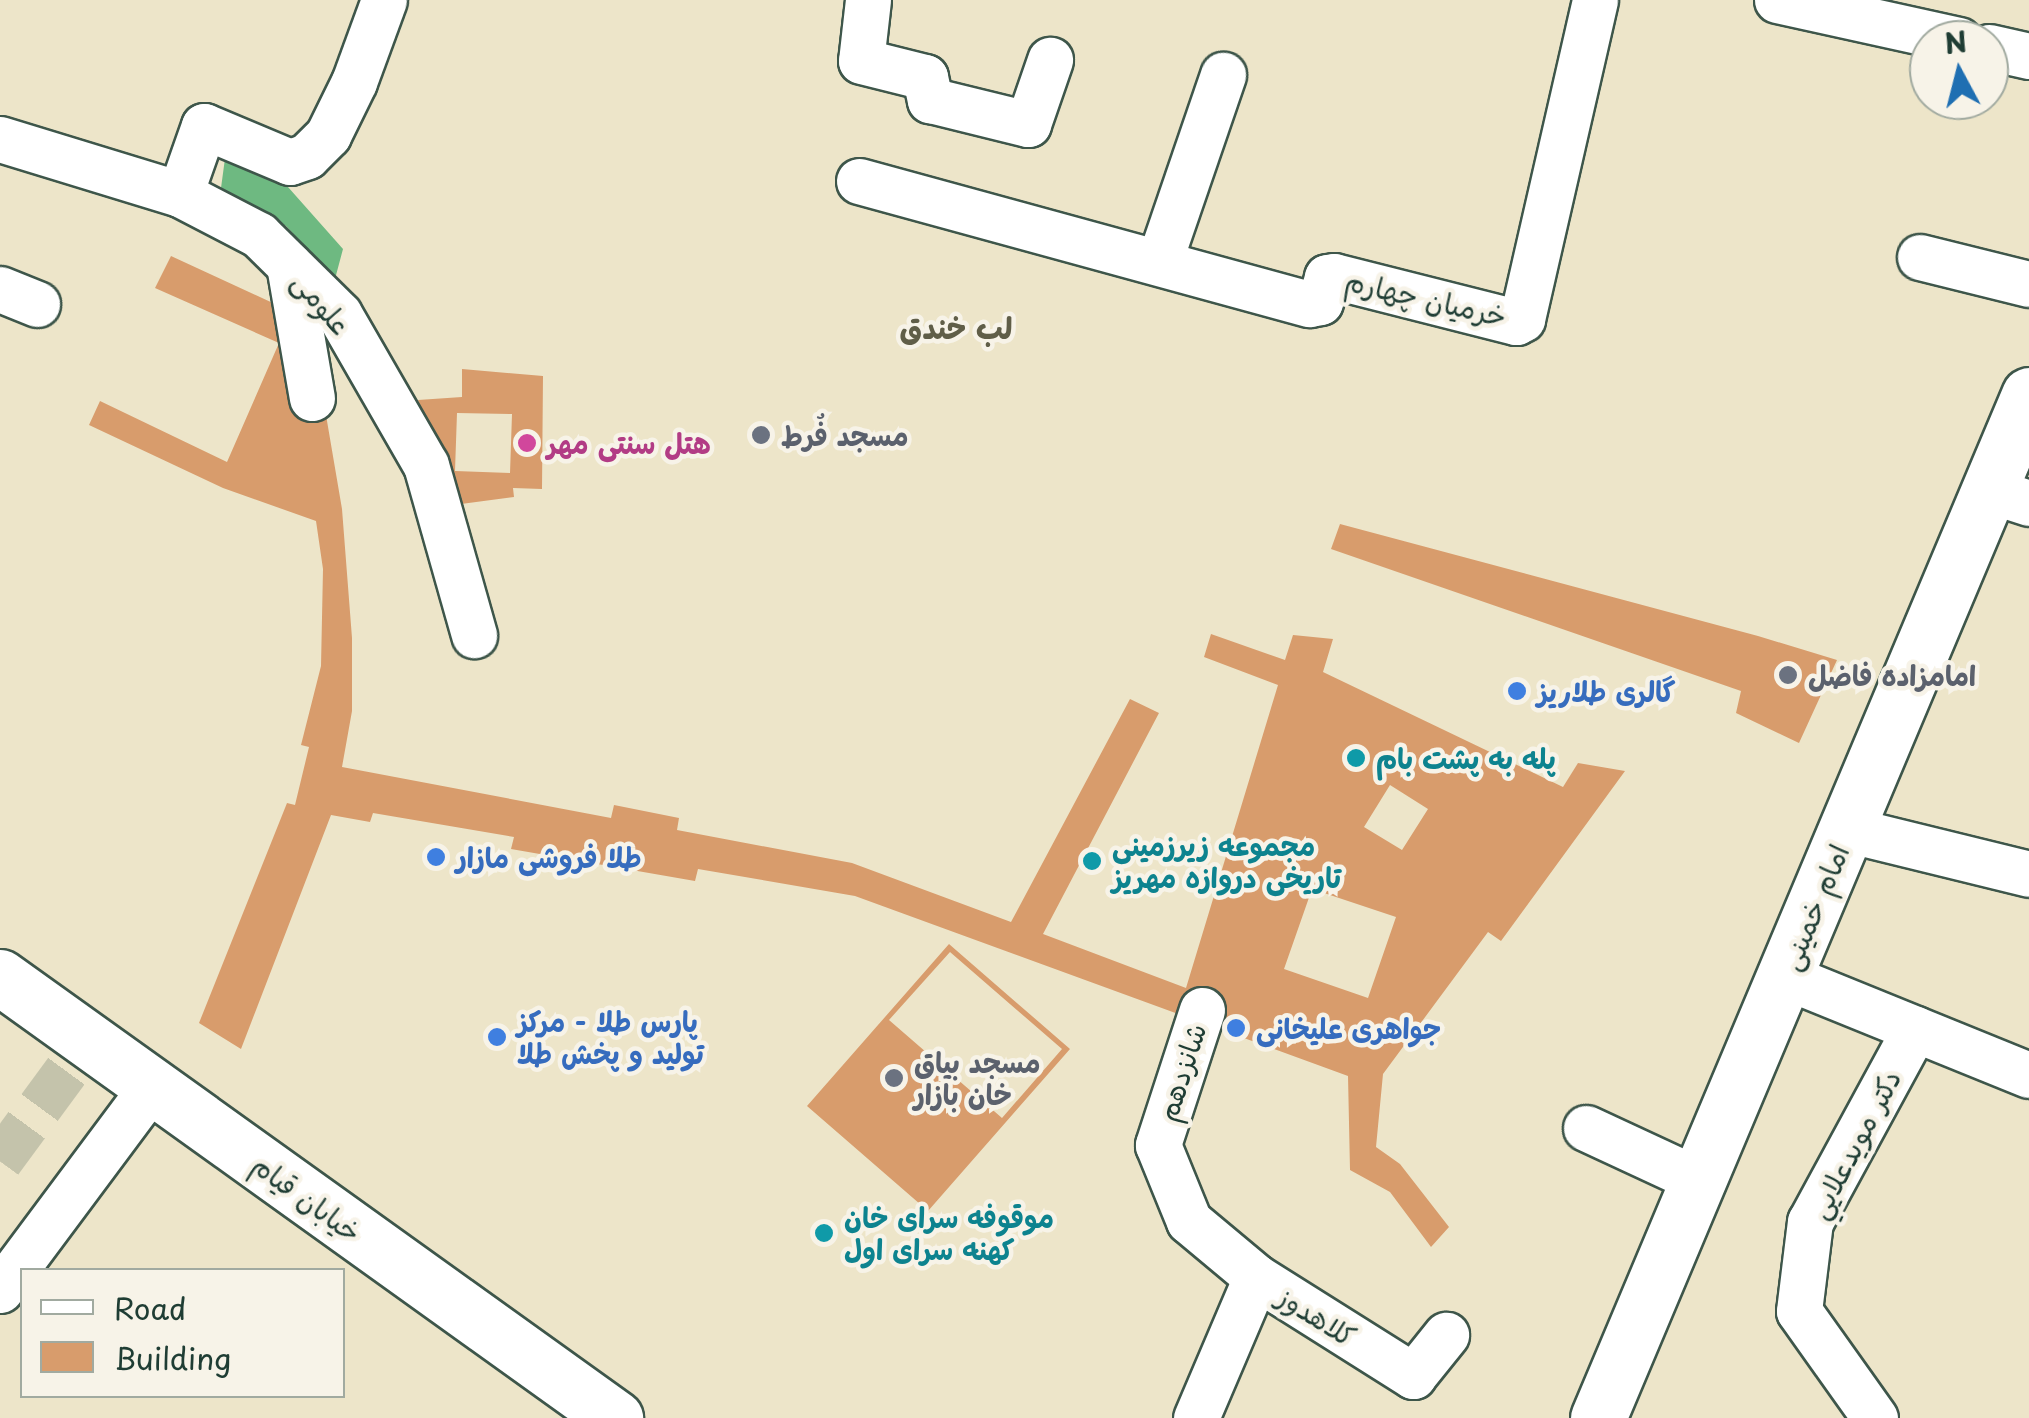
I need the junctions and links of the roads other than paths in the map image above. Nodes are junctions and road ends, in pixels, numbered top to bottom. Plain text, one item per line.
1 (384, 0) edge
2 (868, 0) edge
3 (1595, 0) edge
4 (1777, 0) edge
5 (1909, 29) edge
6 (1050, 60) dead end
7 (1223, 75) dead end
8 (0, 139) edge
9 (858, 181) dead end
10 (180, 194) junction
11 (1920, 256) dead end
12 (1159, 262) junction
13 (289, 265) junction
14 (2029, 284) edge
15 (2029, 395) edge
16 (312, 398) dead end
17 (2009, 497) edge
18 (474, 635) dead end
19 (1846, 829) junction
20 (2029, 874) edge
21 (1785, 976) junction
22 (0, 977) edge
23 (1202, 1010) dead end
24 (1914, 1028) junction
25 (2029, 1075) edge
26 (152, 1086) junction
27 (1586, 1128) dead end
28 (1698, 1180) junction
29 (1256, 1277) junction
30 (0, 1290) edge
31 (1446, 1335) dead end
32 (585, 1410) edge
33 (1196, 1418) edge
34 (1598, 1418) edge
35 (1875, 1418) edge

1 - 10 street
2 - 6 street
3 - 12 street, خرمیان چهارم
4 - 5 street
7 - 12 street
8 - 10 street, علومی
9 - 12 street, خرمیان چهارم
10 - 13 street, علومی
11 - 14 street
13 - 16 street
13 - 18 street, علومی
15 - 17 main road, امام خمینی
17 - 19 main road, امام خمینی
19 - 20 street
19 - 21 main road, امام خمینی
21 - 24 street
21 - 28 main road, امام خمینی
22 - 26 main road, خیابان قیام
23 - 29 street, شانزدهم
24 - 25 street
24 - 35 street, دکتر مويدعلايي
26 - 30 street
26 - 32 main road, خیابان قیام
27 - 28 street
28 - 34 main road, امام خمینی
29 - 31 street, کلاهدوز
29 - 33 street, کلاهدوز

